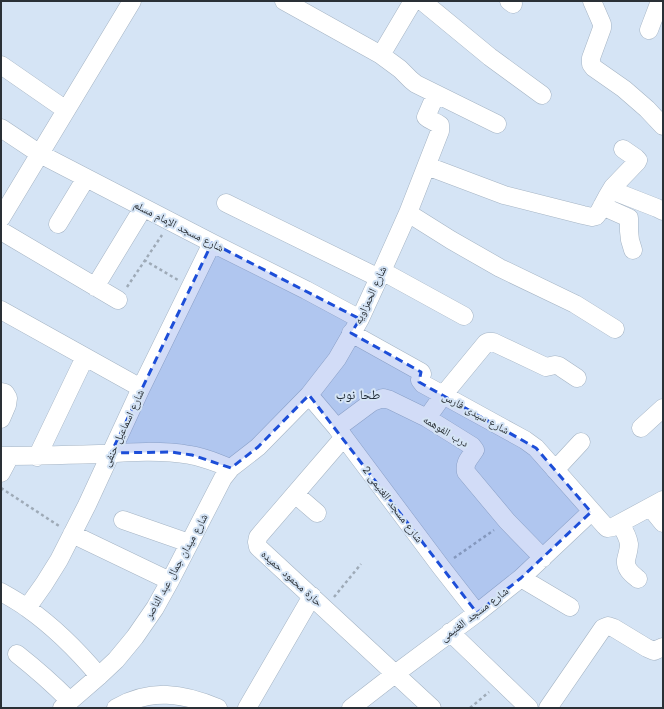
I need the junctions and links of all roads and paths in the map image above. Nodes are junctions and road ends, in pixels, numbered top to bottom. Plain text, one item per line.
1 (132, 1) edge
2 (413, 1) edge
3 (422, 1) edge
4 (592, 1) edge
5 (660, 1) edge
6 (294, 3) edge
7 (649, 30) dead end
8 (382, 55) junction
9 (1, 65) edge
10 (436, 94) junction
11 (542, 95) dead end
12 (66, 110) junction
13 (497, 124) dead end
14 (663, 126) edge
15 (1, 128) edge
16 (623, 149) dead end
17 (40, 154) junction
18 (427, 166) junction
19 (86, 178) junction
20 (607, 198) junction
21 (226, 203) dead end
22 (143, 208) junction
23 (663, 211) edge
24 (408, 213) junction
25 (1, 218) edge
26 (171, 222) junction
27 (58, 224) dead end
28 (1, 231) edge
29 (212, 243) junction
30 (633, 250) dead end
31 (144, 260) junction
32 (380, 274) junction
33 (95, 287) junction
34 (190, 287) junction
35 (118, 300) joint
36 (1, 310) edge
37 (464, 316) dead end
38 (356, 326) junction
39 (615, 329) dead end
40 (85, 357) junction
41 (577, 378) dead end
42 (141, 388) junction
43 (1, 392) edge
44 (444, 394) junction
45 (309, 395) junction
46 (661, 414) edge
47 (426, 418) junction
48 (1, 419) edge
49 (641, 428) dead end
50 (340, 433) junction
51 (580, 442) dead end
52 (110, 453) junction
53 (6, 456) edge
54 (37, 457) junction
55 (231, 468) junction
56 (555, 470) junction
57 (1, 473) edge
58 (1, 488) edge
59 (295, 494) junction
60 (657, 503) edge
61 (591, 512) junction
62 (317, 513) dead end
63 (123, 520) dead end
64 (507, 521) junction
65 (663, 523) edge
66 (620, 524) junction
67 (72, 534) junction
68 (189, 543) junction
69 (543, 558) junction
70 (361, 564) dead end
71 (441, 567) junction
72 (521, 578) junction
73 (638, 578) dead end
74 (170, 581) junction
75 (1, 592) edge
76 (319, 602) junction
77 (570, 607) dead end
78 (27, 608) junction
79 (478, 613) junction
80 (450, 632) junction
81 (663, 647) edge
82 (17, 654) dead end
83 (395, 674) junction
84 (99, 676) junction
85 (502, 682) junction
86 (199, 704) edge
87 (66, 705) edge
88 (116, 708) edge
89 (218, 708) edge
90 (247, 708) edge
91 (351, 708) edge
92 (432, 708) edge
93 (470, 708) edge
94 (529, 708) edge
95 (548, 708) edge

1 - 12 street
2 - 8 street
3 - 11 street
4 - 14 street
5 - 7 street
6 - 8 street
8 - 10 street
9 - 12 street
10 - 13 street
10 - 18 street, شارع الحمزاويه
12 - 17 street
15 - 17 street, شارع مسجد الإمام مسلم
16 - 20 street
17 - 19 street, شارع مسجد الإمام مسلم
17 - 25 street
18 - 20 street
18 - 24 street, شارع الحمزاويه
19 - 22 street, شارع مسجد الإمام مسلم
19 - 27 street
20 - 23 street
20 - 30 street
21 - 32 street
22 - 26 street, شارع مسجد الإمام مسلم
22 - 33 street
24 - 32 street, شارع الحمزاويه
24 - 39 street
26 - 29 street, شارع مسجد الإمام مسلم
26 - 31 path
28 - 33 street
29 - 34 street, شارع اسماعيل حنفى
29 - 38 street, شارع مسجد الإمام مسلم
31 - 34 path
31 - 35 path
32 - 37 street
32 - 38 street, شارع الحمزاويه
33 - 35 street
34 - 42 street, شارع اسماعيل حنفى
36 - 40 street
38 - 44 street, شارع سيدى فارس
38 - 45 street, شارع الحمزاويه
40 - 42 street
40 - 54 street
41 - 44 street
42 - 52 street, شارع اسماعيل حنفى
43 - 48 street
44 - 47 street
44 - 56 street, شارع سيدى فارس
45 - 50 street, شارع مسجد الغنيمى 2
45 - 55 street, شارع الحمزاويه
46 - 49 street
47 - 50 street, درب الفوهمه
47 - 64 street, درب الفوهمه
50 - 59 street, حارة محمود حميده
50 - 71 street, شارع مسجد الغنيمى 2
51 - 56 street
52 - 54 street
52 - 55 street
52 - 67 street, شارع اسماعيل حنفى
53 - 54 street
53 - 57 street
55 - 68 street, شارع ميدان جمال عبد الناصر
56 - 61 street, شارع سيدى فارس
58 - 67 path
59 - 62 street
59 - 76 street, حارة محمود حميده
60 - 65 street
60 - 66 street
61 - 66 street, شارع سيدى فارس
61 - 69 street, شارع مسجد الغنيمى
63 - 68 street
64 - 69 street, درب الفوهمه
64 - 71 path
66 - 73 street
67 - 74 street
67 - 78 street, شارع اسماعيل حنفى
68 - 74 street, شارع ميدان جمال عبد الناصر
69 - 72 street, شارع مسجد الغنيمى
70 - 76 path
71 - 79 street, شارع مسجد الغنيمى 2
72 - 77 street
72 - 79 street, شارع مسجد الغنيمى
74 - 84 street, شارع ميدان جمال عبد الناصر
75 - 78 street
76 - 83 street, حارة محمود حميده
76 - 90 street
78 - 84 street
79 - 80 street, شارع مسجد الغنيمى
80 - 83 street, شارع مسجد الغنيمى
80 - 85 street
81 - 95 street
82 - 87 street
83 - 91 street, شارع مسجد الغنيمى
83 - 92 street, حارة محمود حميده
84 - 87 street, شارع ميدان جمال عبد الناصر
85 - 93 path
85 - 94 street
86 - 88 street
86 - 89 street

